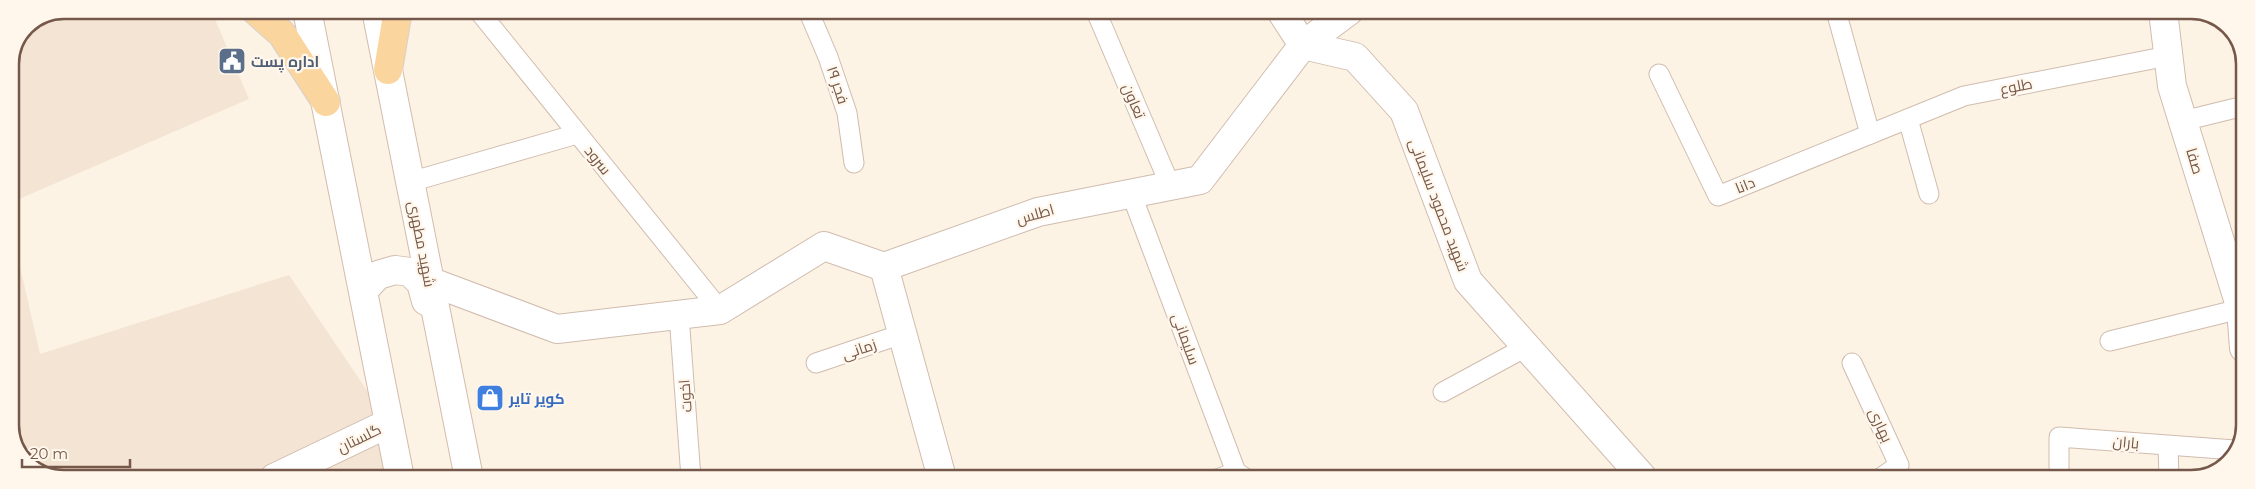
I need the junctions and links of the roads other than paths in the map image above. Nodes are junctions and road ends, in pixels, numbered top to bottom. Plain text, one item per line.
1 (265, 19) edge
2 (310, 19) edge
3 (378, 19) edge
4 (396, 19) edge
5 (485, 19) edge
6 (812, 19) edge
7 (1099, 19) edge
8 (1287, 19) edge
9 (1338, 19) edge
10 (1838, 19) edge
11 (2164, 19) edge
12 (1303, 45) junction
13 (2168, 56) junction
14 (388, 70) junction
15 (1659, 74) dead end
16 (326, 102) junction
17 (2236, 108) edge
18 (1908, 119) junction
19 (2183, 121) junction
20 (577, 134) junction
21 (1870, 134) junction
22 (854, 163) dead end
23 (410, 182) junction
24 (1170, 185) junction
25 (1131, 193) junction
26 (1929, 194) dead end
27 (884, 267) junction
28 (429, 281) junction
29 (2236, 289) edge
30 (364, 290) junction
31 (720, 310) junction
32 (2236, 310) edge
33 (679, 314) junction
34 (902, 334) junction
35 (2110, 341) dead end
36 (1526, 347) junction
37 (816, 363) dead end
38 (1852, 364) dead end
39 (1443, 392) dead end
40 (389, 423) junction
41 (462, 444) junction
42 (2168, 446) junction
43 (2229, 450) edge
44 (291, 470) edge
45 (398, 470) edge
46 (467, 470) edge
47 (690, 470) edge
48 (940, 470) edge
49 (1239, 470) edge
50 (1636, 470) edge
51 (1891, 470) edge
52 (2059, 470) edge
53 (2169, 470) edge

1 - 16 main road
2 - 16 street
3 - 14 street, شهید مطهری
4 - 14 main road
5 - 20 lane, سرود
6 - 22 lane, فجر ۱۹
7 - 24 lane, تعاون
8 - 12 street
9 - 12 street, اطلس
10 - 21 lane
11 - 13 street, صفا
12 - 24 street, اطلس
12 - 36 street, شهید محمود سلیمانی
13 - 18 lane, طلوع
13 - 19 street, صفا
14 - 23 street, شهید مطهری
15 - 21 lane, دانا
16 - 30 street
17 - 19 lane
18 - 21 lane, طلوع
18 - 26 lane
19 - 29 street, صفا
20 - 23 lane
20 - 31 lane, سرود
23 - 28 street, شهید مطهری
24 - 25 street, اطلس
25 - 27 street, اطلس
25 - 49 lane, سلیمانی
27 - 31 street
27 - 34 street
28 - 33 street
28 - 41 street, شهید مطهری
30 - 40 street
30 - 41 street
31 - 33 street
32 - 35 lane
33 - 47 lane, اخوت
34 - 37 lane, زمانی
34 - 48 street
36 - 39 lane
36 - 50 street, شهید محمود سلیمانی
38 - 51 lane, بهاری
40 - 44 street, گلستان
40 - 45 street
41 - 46 street, شهید مطهری
42 - 43 lane, باران
42 - 52 lane, باران
42 - 53 lane

